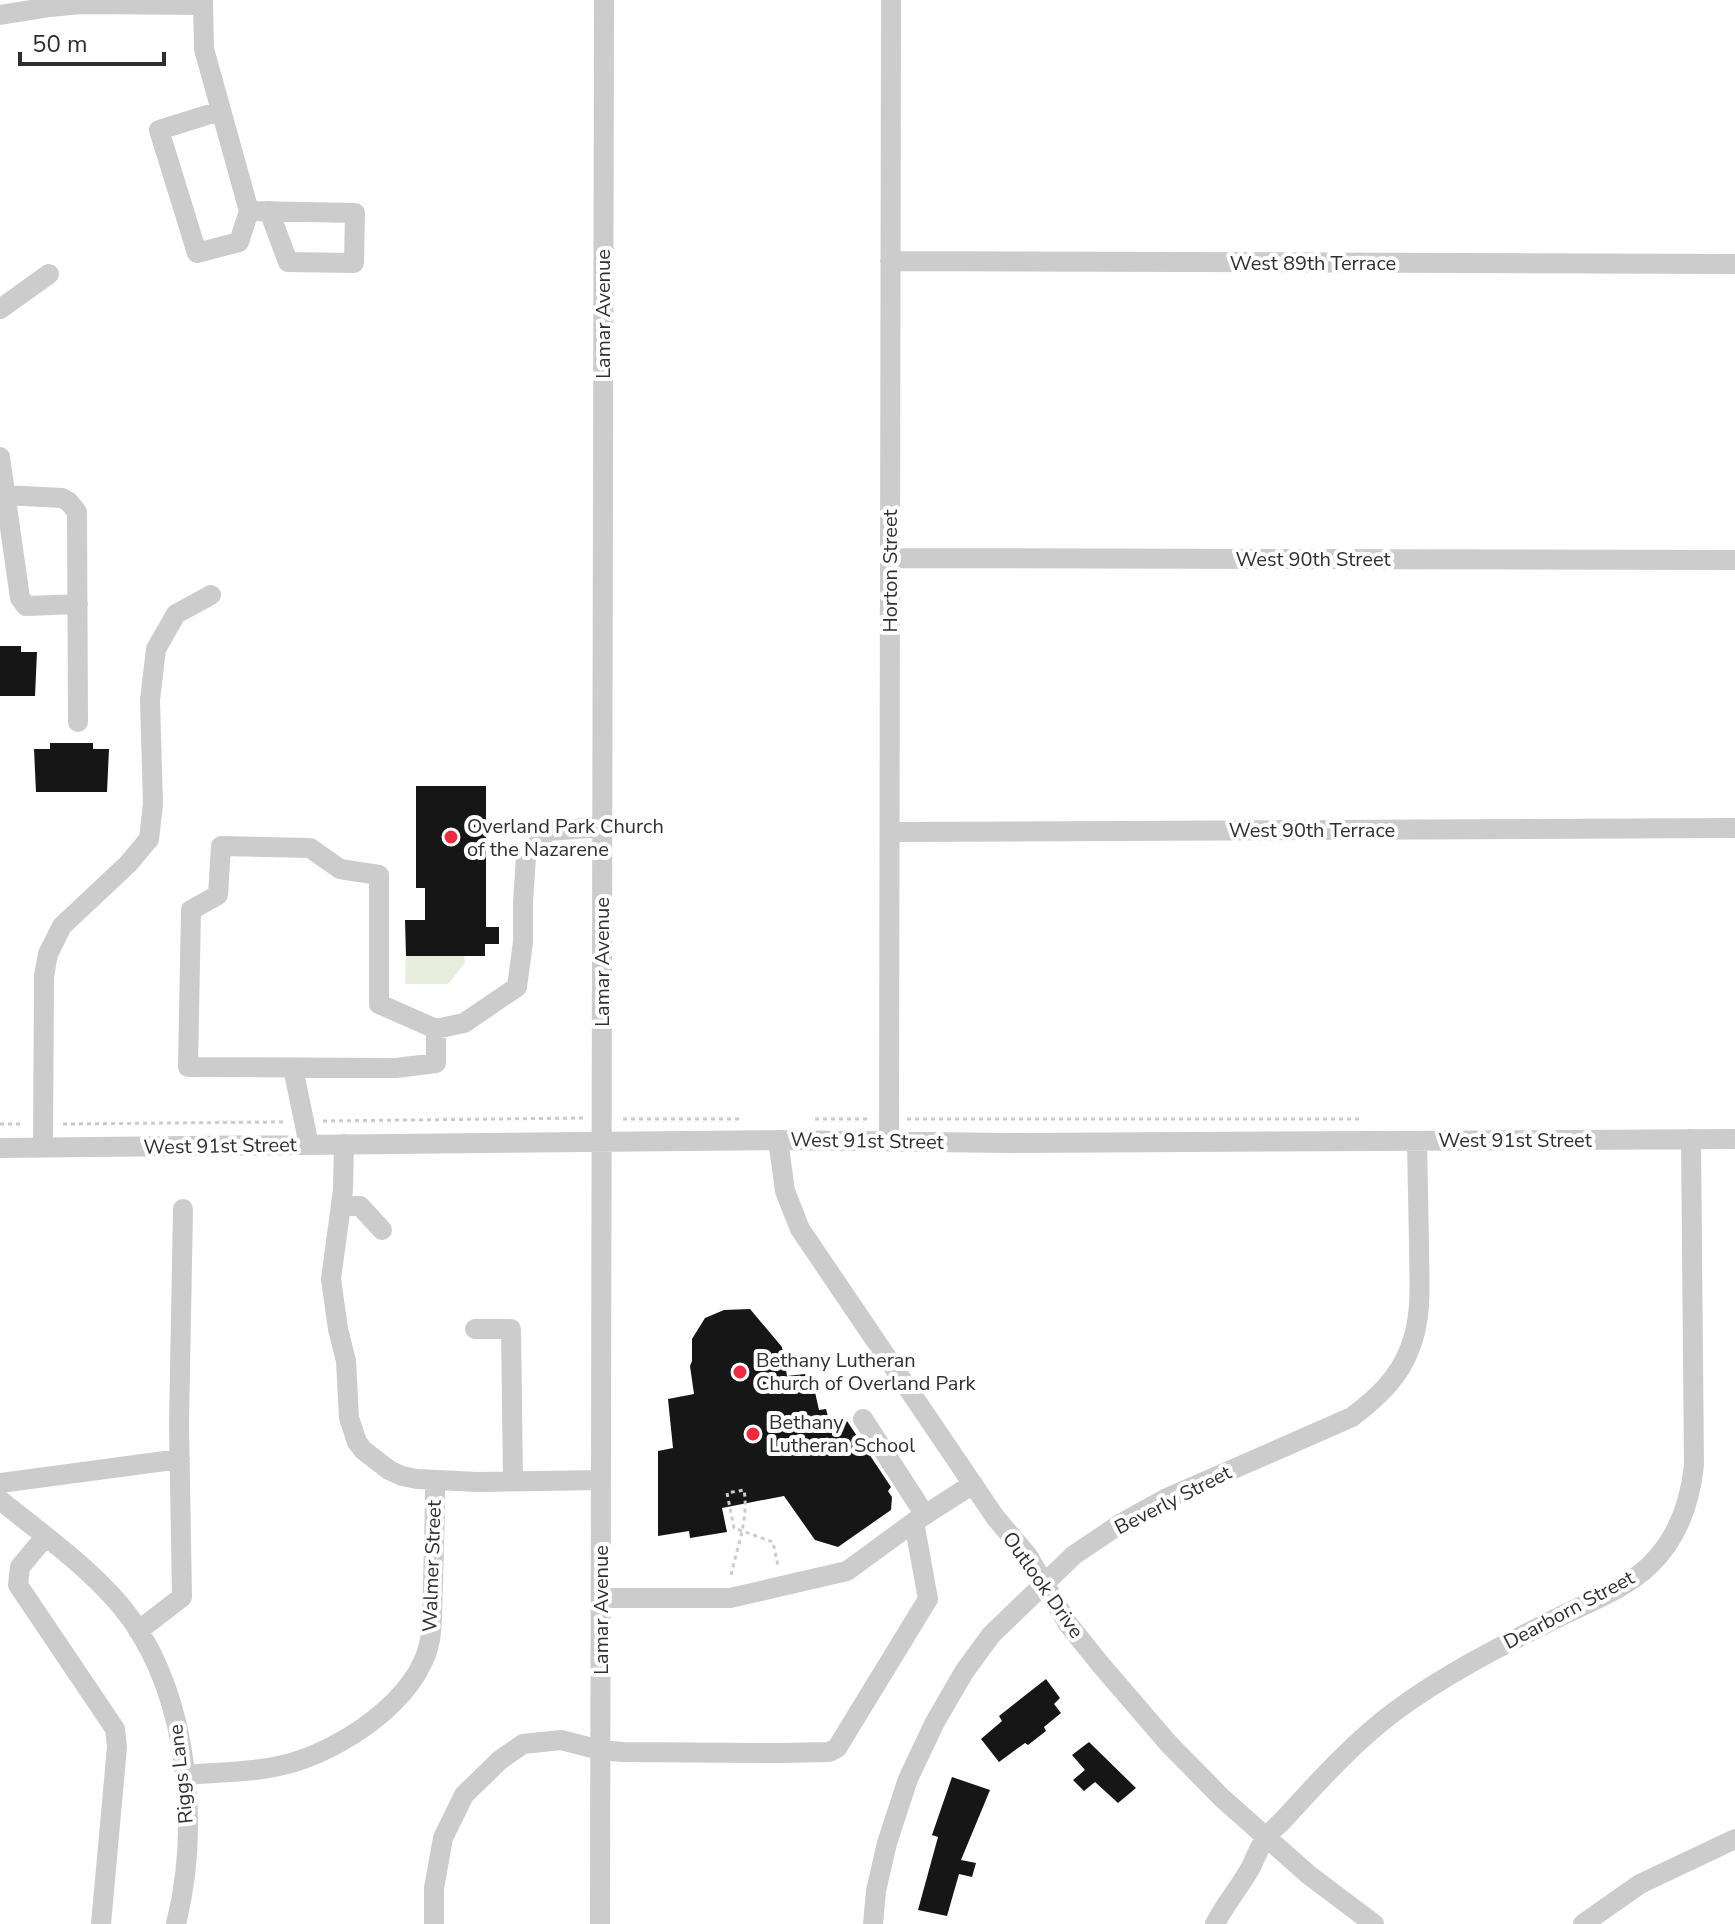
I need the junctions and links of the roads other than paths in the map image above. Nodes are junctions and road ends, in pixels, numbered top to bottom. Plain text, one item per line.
1 (604, 0) edge
2 (891, 0) edge
3 (203, 2) edge
4 (0, 15) edge
5 (220, 111) junction
6 (259, 211) junction
7 (890, 261) junction
8 (1735, 264) edge
9 (49, 274) dead end
10 (0, 309) edge
11 (0, 457) edge
12 (4, 495) junction
13 (890, 558) junction
14 (1735, 560) edge
15 (211, 595) dead end
16 (78, 604) junction
17 (78, 722) dead end
18 (602, 827) junction
19 (1735, 828) edge
20 (890, 832) junction
21 (436, 1029) junction
22 (293, 1068) junction
23 (1691, 1139) junction
24 (1735, 1139) edge
25 (778, 1140) junction
26 (1417, 1141) junction
27 (602, 1142) junction
28 (889, 1142) junction
29 (344, 1144) junction
30 (309, 1145) junction
31 (43, 1147) junction
32 (0, 1148) edge
33 (341, 1206) junction
34 (183, 1209) dead end
35 (382, 1230) dead end
36 (475, 1329) dead end
37 (863, 1419) dead end
38 (180, 1459) junction
39 (435, 1480) junction
40 (601, 1480) junction
41 (513, 1481) junction
42 (0, 1483) edge
43 (973, 1484) junction
44 (0, 1500) edge
45 (919, 1519) junction
46 (45, 1537) junction
47 (1043, 1584) junction
48 (601, 1598) junction
49 (138, 1631) junction
50 (600, 1750) junction
51 (185, 1775) junction
52 (1266, 1837) junction
53 (1735, 1839) edge
54 (101, 1924) edge
55 (176, 1924) edge
56 (434, 1924) edge
57 (600, 1924) edge
58 (873, 1924) edge
59 (1215, 1924) edge
60 (1374, 1924) edge
61 (1583, 1924) edge

1 - 18 street, Lamar Avenue
2 - 7 street, Horton Street
3 - 4 street
3 - 5 street
5 - 6 street
5 - 6 street
6 - 6 street
7 - 8 street, West 89th Terrace
7 - 13 street, Horton Street
9 - 10 street
11 - 12 street
12 - 16 street
12 - 16 street
13 - 14 street, West 90th Street
13 - 20 street, Horton Street
15 - 31 street
16 - 17 street
18 - 21 street
18 - 27 street, Lamar Avenue
19 - 20 street, West 90th Terrace
20 - 28 street, Horton Street
21 - 22 street
21 - 22 street
22 - 30 street
23 - 24 street, West 91st Street
23 - 26 street, West 91st Street
23 - 52 street, Dearborn Street
25 - 27 street, West 91st Street
25 - 28 street, West 91st Street
25 - 43 street, Outlook Drive
26 - 28 street, West 91st Street
26 - 47 street, Beverly Street
27 - 29 street, West 91st Street
27 - 40 street, Lamar Avenue
29 - 30 street, West 91st Street
29 - 33 street
30 - 31 street, West 91st Street
31 - 32 street, West 91st Street
33 - 35 street
33 - 39 street
34 - 38 street
36 - 41 street
37 - 45 street
38 - 42 street
38 - 49 street
39 - 41 street
39 - 51 street, Walmer Street
40 - 41 street
40 - 48 street, Lamar Avenue
43 - 45 street
43 - 47 street, Outlook Drive
44 - 46 street, Riggs Lane
45 - 48 street
45 - 50 street
46 - 49 street, Riggs Lane
46 - 54 street
47 - 52 street, Outlook Drive
47 - 58 street, Beverly Street
48 - 50 street, Lamar Avenue
49 - 51 street, Riggs Lane
50 - 56 street
50 - 57 street, Lamar Avenue
51 - 55 street, Riggs Lane
52 - 59 street, Dearborn Street
52 - 60 street, Outlook Drive
53 - 61 street

